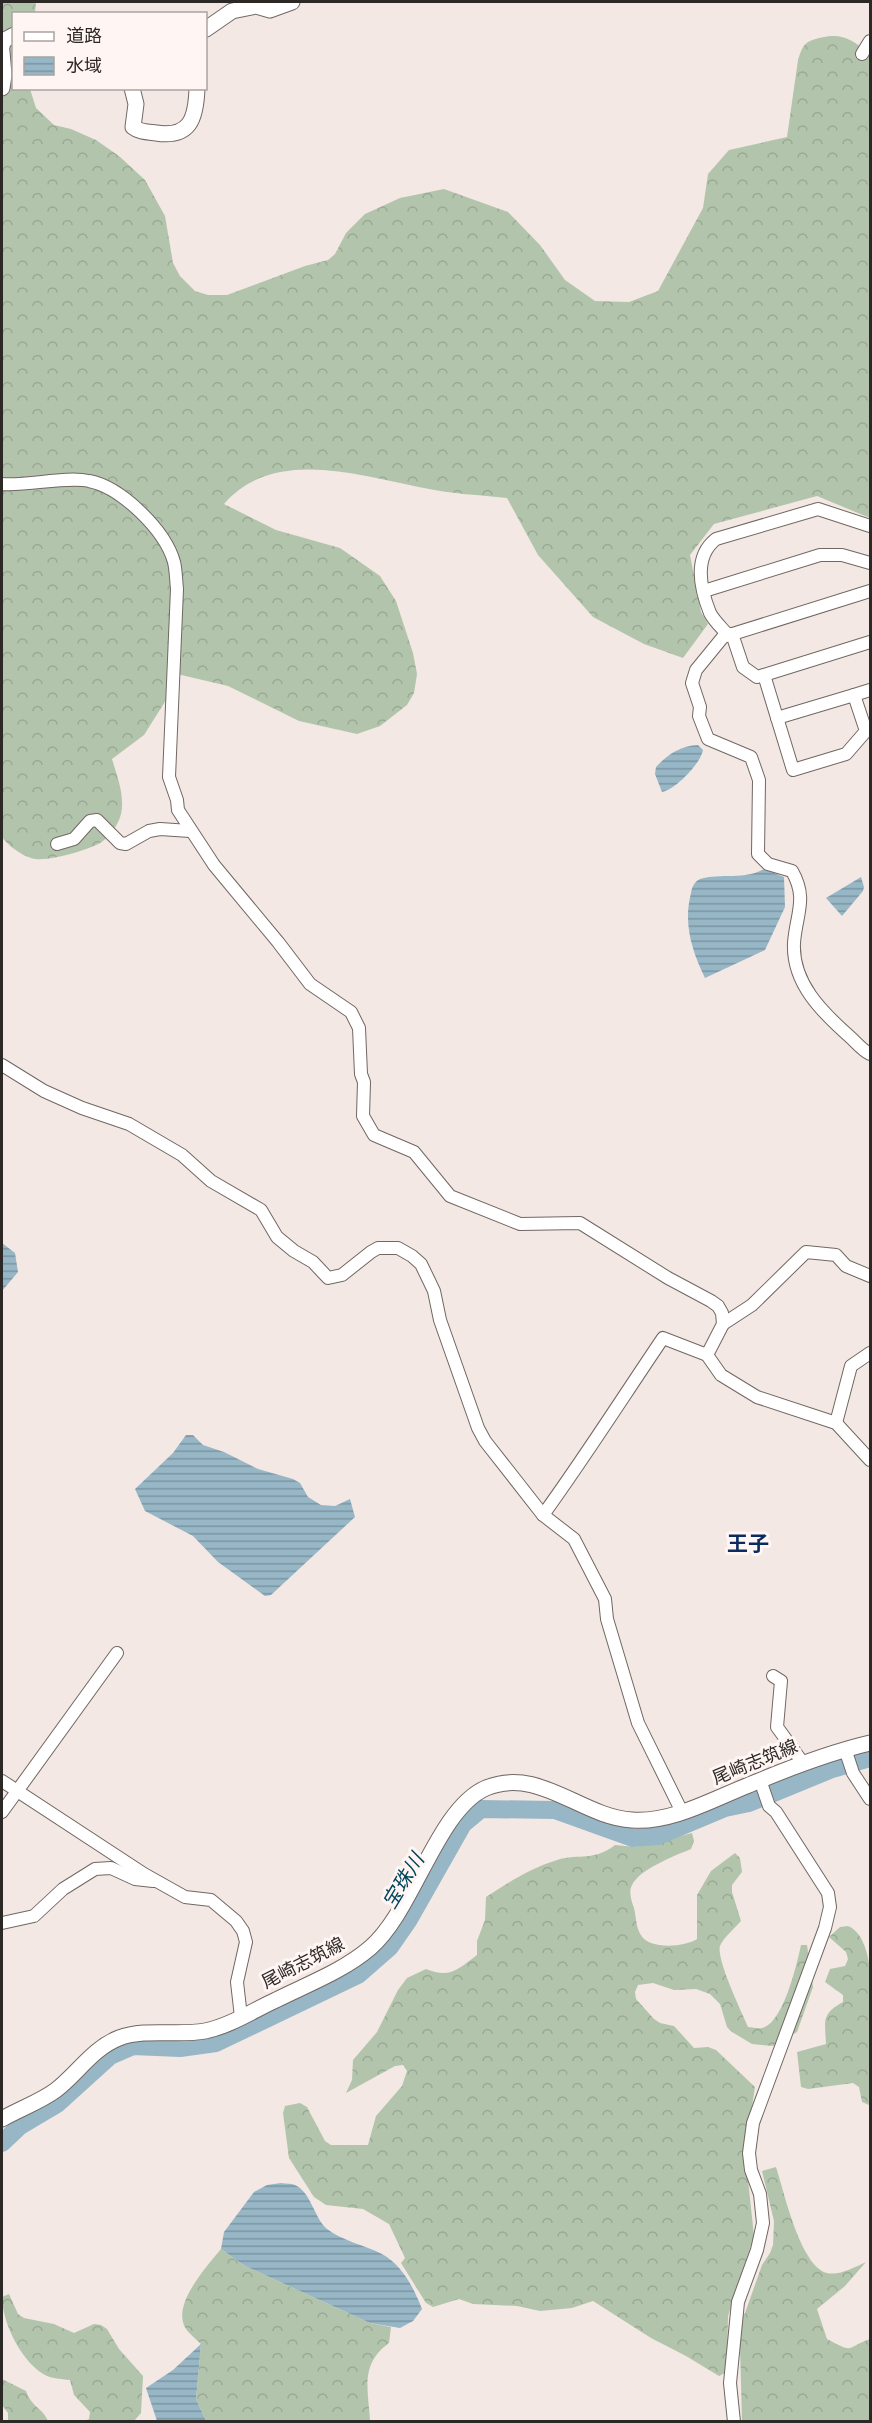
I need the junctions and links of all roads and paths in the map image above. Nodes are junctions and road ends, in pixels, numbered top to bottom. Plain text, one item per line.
1 (292, 2) edge
2 (207, 28) edge
3 (12, 36) edge
4 (870, 41) edge
5 (2, 47) edge
6 (2, 52) edge
7 (862, 54) dead end
8 (2, 88) edge
9 (132, 90) edge
10 (197, 90) edge
11 (2, 484) edge
12 (870, 526) edge
13 (870, 562) edge
14 (704, 591) junction
15 (870, 591) edge
16 (730, 635) junction
17 (870, 642) edge
18 (764, 675) junction
19 (870, 690) edge
20 (854, 695) junction
21 (777, 718) junction
22 (190, 831) junction
23 (57, 844) dead end
24 (870, 1054) edge
25 (2, 1065) edge
26 (870, 1276) edge
27 (723, 1324) junction
28 (870, 1353) edge
29 (707, 1355) junction
30 (836, 1423) junction
31 (870, 1460) edge
32 (543, 1515) junction
33 (117, 1653) dead end
34 (773, 1676) dead end
35 (870, 1743) edge
36 (846, 1752) junction
37 (803, 1763) junction
38 (2, 1781) edge
39 (762, 1785) junction
40 (16, 1792) junction
41 (870, 1799) edge
42 (2, 1812) edge
43 (682, 1812) junction
44 (155, 1880) junction
45 (2, 1923) edge
46 (242, 2017) junction
47 (2, 2119) edge
48 (734, 2421) edge

1 - 2 main road
3 - 5 main road
4 - 7 street
6 - 8 main road
9 - 10 main road
11 - 22 street
12 - 14 street
13 - 14 street
14 - 16 street
15 - 16 street
16 - 18 street
16 - 24 street
17 - 18 street
18 - 21 street
19 - 20 street
20 - 21 street
20 - 21 street
22 - 23 street
22 - 27 street
25 - 32 street
26 - 27 street
27 - 29 street
28 - 30 street
29 - 30 street
29 - 32 street
30 - 31 street
32 - 43 street
33 - 40 street
34 - 37 street
35 - 36 main road, 尾崎志筑線
36 - 37 main road, 尾崎志筑線
36 - 41 street
37 - 39 main road, 尾崎志筑線
38 - 40 street
39 - 43 main road, 尾崎志筑線
39 - 48 street
40 - 42 street
40 - 44 street
43 - 46 main road, 尾崎志筑線
44 - 45 street
44 - 46 street
46 - 47 main road, 尾崎志筑線

